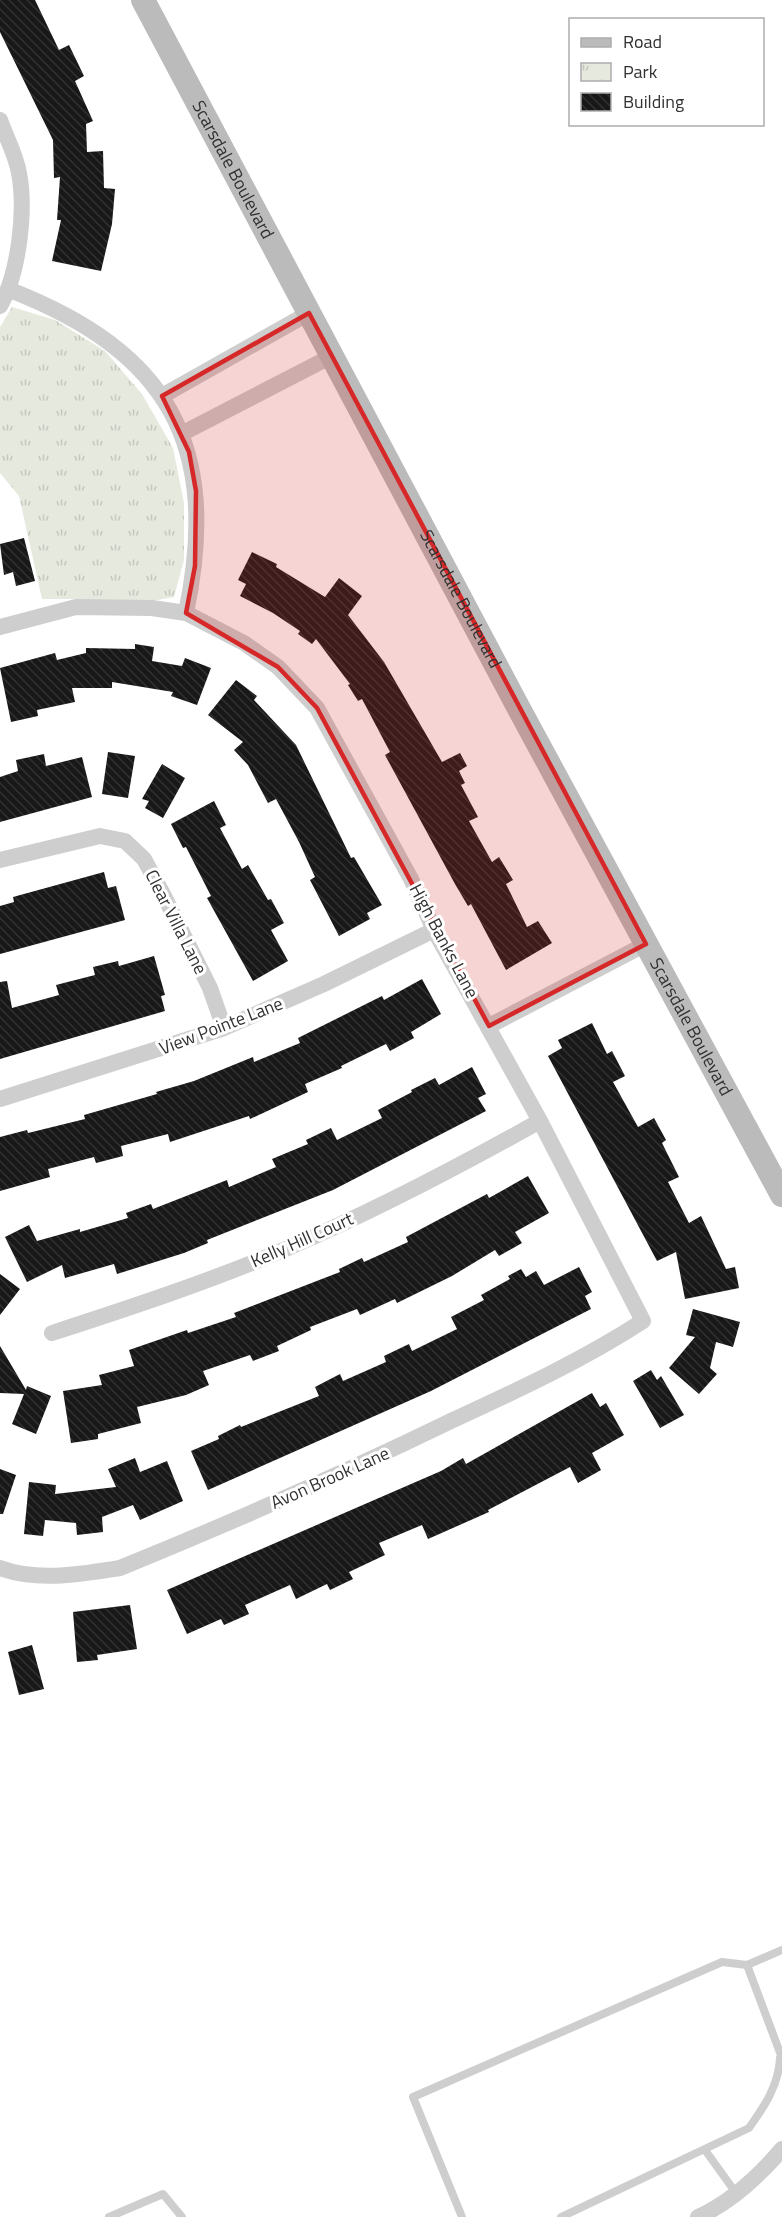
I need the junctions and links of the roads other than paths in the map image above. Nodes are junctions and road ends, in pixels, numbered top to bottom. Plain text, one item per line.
1 (143, 0) edge
2 (0, 120) edge
3 (10, 290) junction
4 (0, 306) edge
5 (309, 313) junction
6 (332, 356) junction
7 (162, 396) junction
8 (183, 433) junction
9 (186, 613) junction
10 (0, 627) edge
11 (0, 860) edge
12 (434, 930) junction
13 (646, 944) junction
14 (489, 1026) junction
15 (224, 1028) junction
16 (0, 1099) edge
17 (540, 1121) junction
18 (782, 1195) edge
19 (643, 1321) joint
20 (52, 1333) dead end
21 (0, 1568) edge
22 (782, 1950) edge
23 (747, 1965) junction
24 (781, 2058) edge
25 (782, 2149) edge
26 (705, 2150) junction
27 (736, 2193) junction
28 (109, 2217) edge
29 (182, 2217) edge
30 (462, 2217) edge
31 (561, 2217) edge
32 (698, 2217) edge

1 - 5 main road, Scarsdale Boulevard
2 - 3 street
3 - 4 street
3 - 7 street
5 - 6 main road, Scarsdale Boulevard
5 - 7 street
6 - 8 street
6 - 13 main road, Scarsdale Boulevard
7 - 8 street
8 - 9 street
9 - 10 street, High Banks Lane
9 - 12 street, High Banks Lane
11 - 15 street, Clear Villa Lane
12 - 14 street, High Banks Lane
12 - 15 street, View Pointe Lane
13 - 14 street
13 - 18 main road, Scarsdale Boulevard
14 - 17 street, High Banks Lane
15 - 16 street, View Pointe Lane
17 - 19 street, High Banks Lane
17 - 20 street, Kelly Hill Court
19 - 21 street, Avon Brook Lane
22 - 23 lane
23 - 24 lane
23 - 30 lane
24 - 26 lane
25 - 27 street
26 - 27 lane
26 - 31 lane
27 - 32 street
28 - 29 lane

